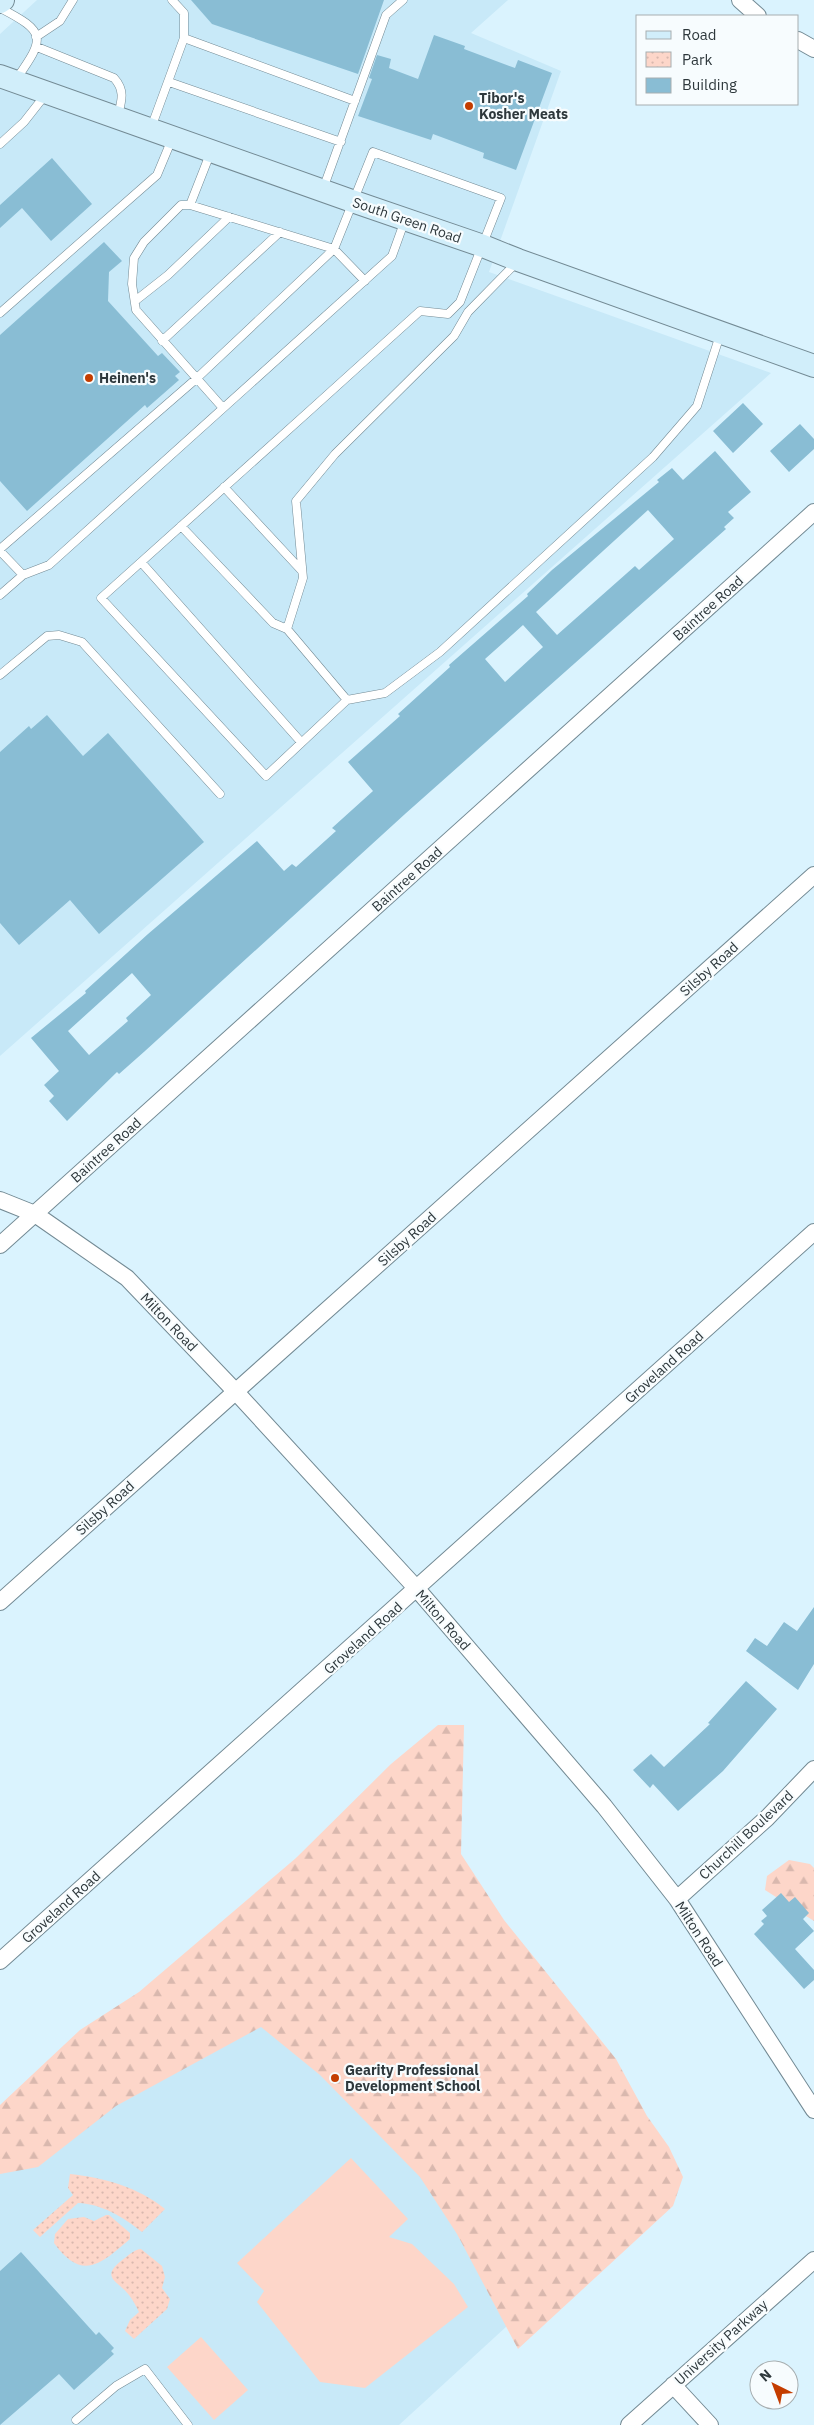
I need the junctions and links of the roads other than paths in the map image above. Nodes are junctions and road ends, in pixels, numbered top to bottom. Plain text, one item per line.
1 (74, 0) edge
2 (172, 0) edge
3 (403, 0) edge
4 (740, 0) edge
5 (0, 8) edge
6 (757, 15) edge
7 (36, 37) junction
8 (184, 38) junction
9 (799, 41) edge
10 (37, 47) junction
11 (814, 49) edge
12 (7, 79) edge
13 (168, 82) junction
14 (47, 93) junction
15 (355, 101) junction
16 (118, 118) junction
17 (150, 130) junction
18 (173, 138) junction
19 (2, 139) edge
20 (340, 142) junction
21 (211, 151) junction
22 (323, 191) junction
23 (352, 201) junction
24 (190, 205) junction
25 (229, 217) junction
26 (405, 220) junction
27 (280, 232) junction
28 (484, 246) junction
29 (334, 249) junction
30 (518, 260) junction
31 (364, 281) junction
32 (134, 301) junction
33 (0, 313) edge
34 (721, 332) junction
35 (162, 341) junction
36 (814, 366) edge
37 (196, 379) junction
38 (223, 408) junction
39 (224, 487) junction
40 (814, 512) edge
41 (181, 526) junction
42 (0, 550) edge
43 (141, 562) junction
44 (302, 571) junction
45 (23, 575) junction
46 (0, 595) edge
47 (287, 629) junction
48 (0, 675) edge
49 (347, 700) junction
50 (301, 742) junction
51 (220, 794) dead end
52 (814, 875) edge
53 (0, 1200) edge
54 (35, 1214) junction
55 (814, 1232) edge
56 (0, 1245) edge
57 (236, 1392) junction
58 (417, 1590) junction
59 (0, 1602) edge
60 (814, 1768) edge
61 (677, 1899) junction
62 (0, 1961) edge
63 (814, 2110) edge
64 (814, 2260) edge
65 (673, 2385) junction
66 (76, 2420) dead end
67 (188, 2425) edge
68 (629, 2425) edge
69 (710, 2425) edge

1 - 7 lane
2 - 8 lane
3 - 15 lane
4 - 6 street
5 - 7 lane
7 - 10 lane
8 - 13 lane
8 - 15 lane
9 - 11 street
10 - 12 lane
10 - 16 lane
12 - 14 main road, South Green Road
13 - 17 lane
13 - 20 lane
14 - 16 main road, South Green Road
14 - 19 lane
15 - 20 lane
16 - 17 main road, South Green Road
17 - 18 main road, South Green Road
18 - 21 main road, South Green Road
18 - 33 lane
20 - 22 lane
21 - 22 main road, South Green Road
21 - 24 lane
22 - 23 main road, South Green Road
23 - 26 main road, South Green Road
23 - 28 lane
23 - 29 lane
24 - 25 lane
24 - 32 lane
25 - 27 lane
25 - 32 lane
26 - 28 main road, South Green Road
26 - 31 lane
27 - 29 lane
27 - 35 lane
28 - 30 main road, South Green Road
28 - 39 lane
29 - 31 lane
29 - 37 lane
30 - 34 main road, South Green Road
30 - 44 lane
31 - 38 lane
32 - 35 lane
34 - 36 main road, South Green Road
34 - 49 lane
35 - 37 lane
37 - 38 lane
37 - 42 lane
38 - 45 lane
39 - 41 lane
39 - 44 lane
40 - 54 street, Baintree Road
41 - 43 lane
41 - 47 lane
42 - 45 lane
43 - 50 lane
43 - 50 lane
44 - 47 lane
45 - 46 lane
47 - 49 lane
48 - 51 lane
49 - 50 lane
52 - 57 street, Silsby Road
53 - 54 street, Milton Road
54 - 56 street, Baintree Road
54 - 57 street, Milton Road
55 - 58 street, Groveland Road
57 - 58 street, Milton Road
57 - 59 street, Silsby Road
58 - 61 street, Milton Road
58 - 62 street, Groveland Road
60 - 61 street, Churchill Boulevard
61 - 63 street, Milton Road
64 - 65 street, University Parkway
65 - 68 street, University Parkway
65 - 69 street
66 - 67 lane

